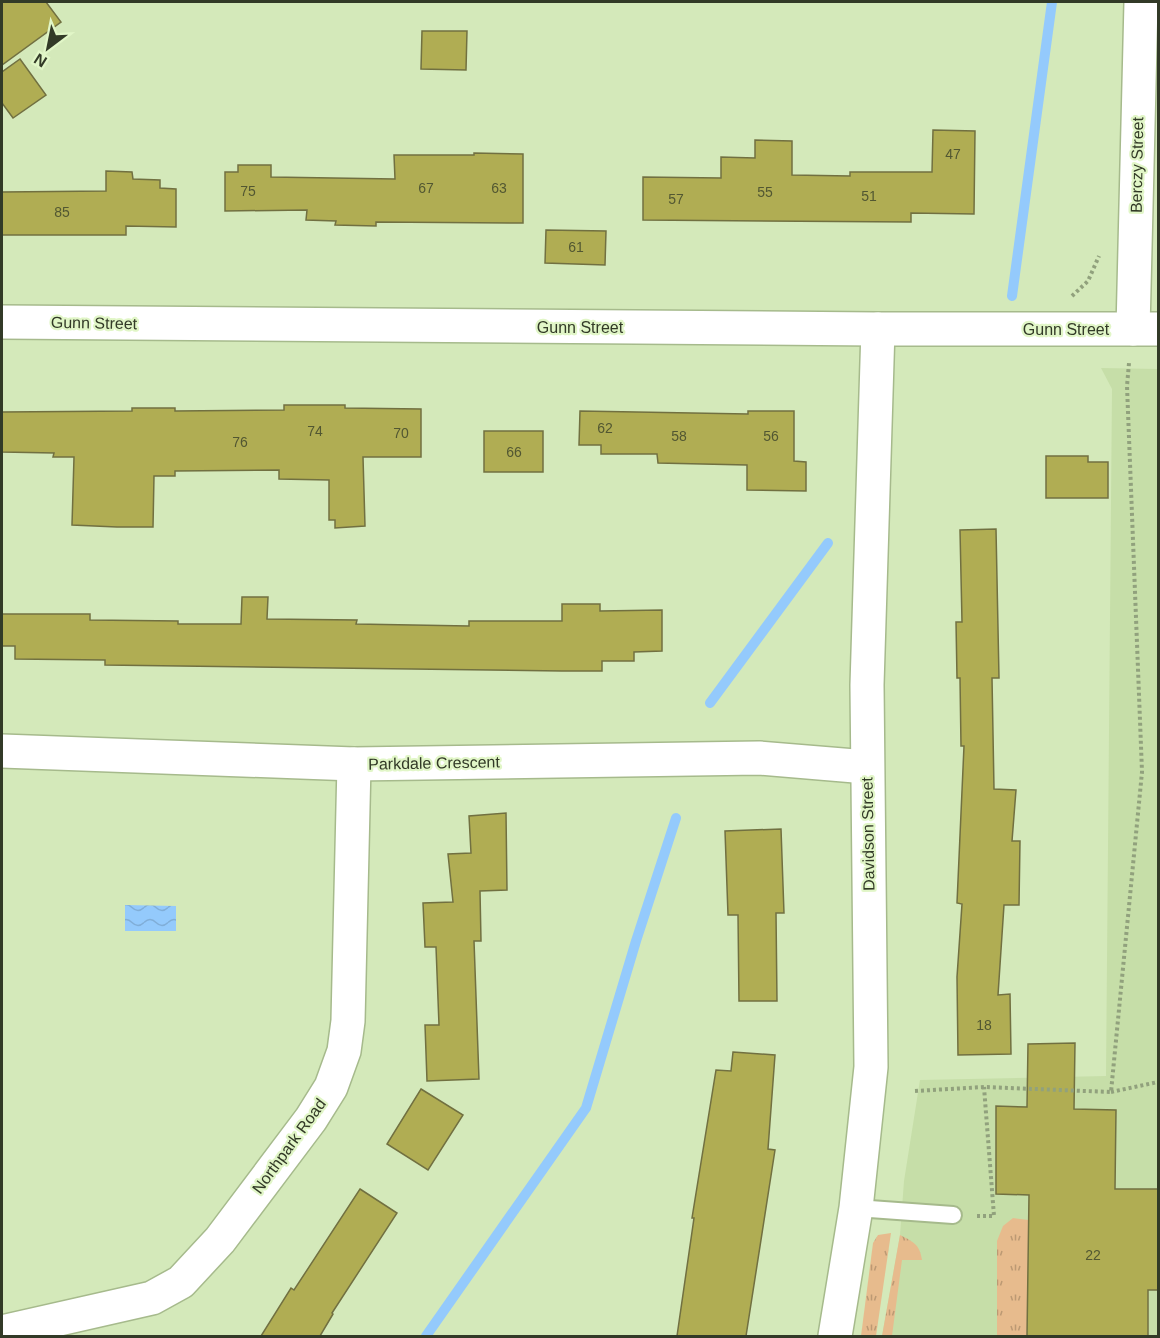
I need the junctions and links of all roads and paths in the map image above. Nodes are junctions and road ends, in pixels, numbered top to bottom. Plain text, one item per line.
1 (1141, 2) edge
2 (1102, 249) dead end
3 (1068, 299) dead end
4 (2, 322) edge
5 (878, 329) junction
6 (1146, 329) edge
7 (1129, 362) dead end
8 (2, 751) edge
9 (354, 765) junction
10 (867, 767) junction
11 (1158, 1082) edge
12 (984, 1087) junction
13 (915, 1091) dead end
14 (1111, 1092) junction
15 (856, 1208) junction
16 (953, 1215) dead end
17 (994, 1216) dead end
18 (2, 1332) edge
19 (835, 1336) edge

1 - 6 street, Berczy Street
2 - 3 path
4 - 5 street, Gunn Street
5 - 6 street, Gunn Street
5 - 10 street, Davidson Street
7 - 14 path
8 - 9 street, Parkdale Crescent
9 - 10 street, Parkdale Crescent
9 - 18 street, Northpark Road
10 - 15 street, Davidson Street
11 - 14 path
12 - 13 path
12 - 14 path
12 - 17 path
15 - 16 lane
15 - 19 street, Davidson Street

